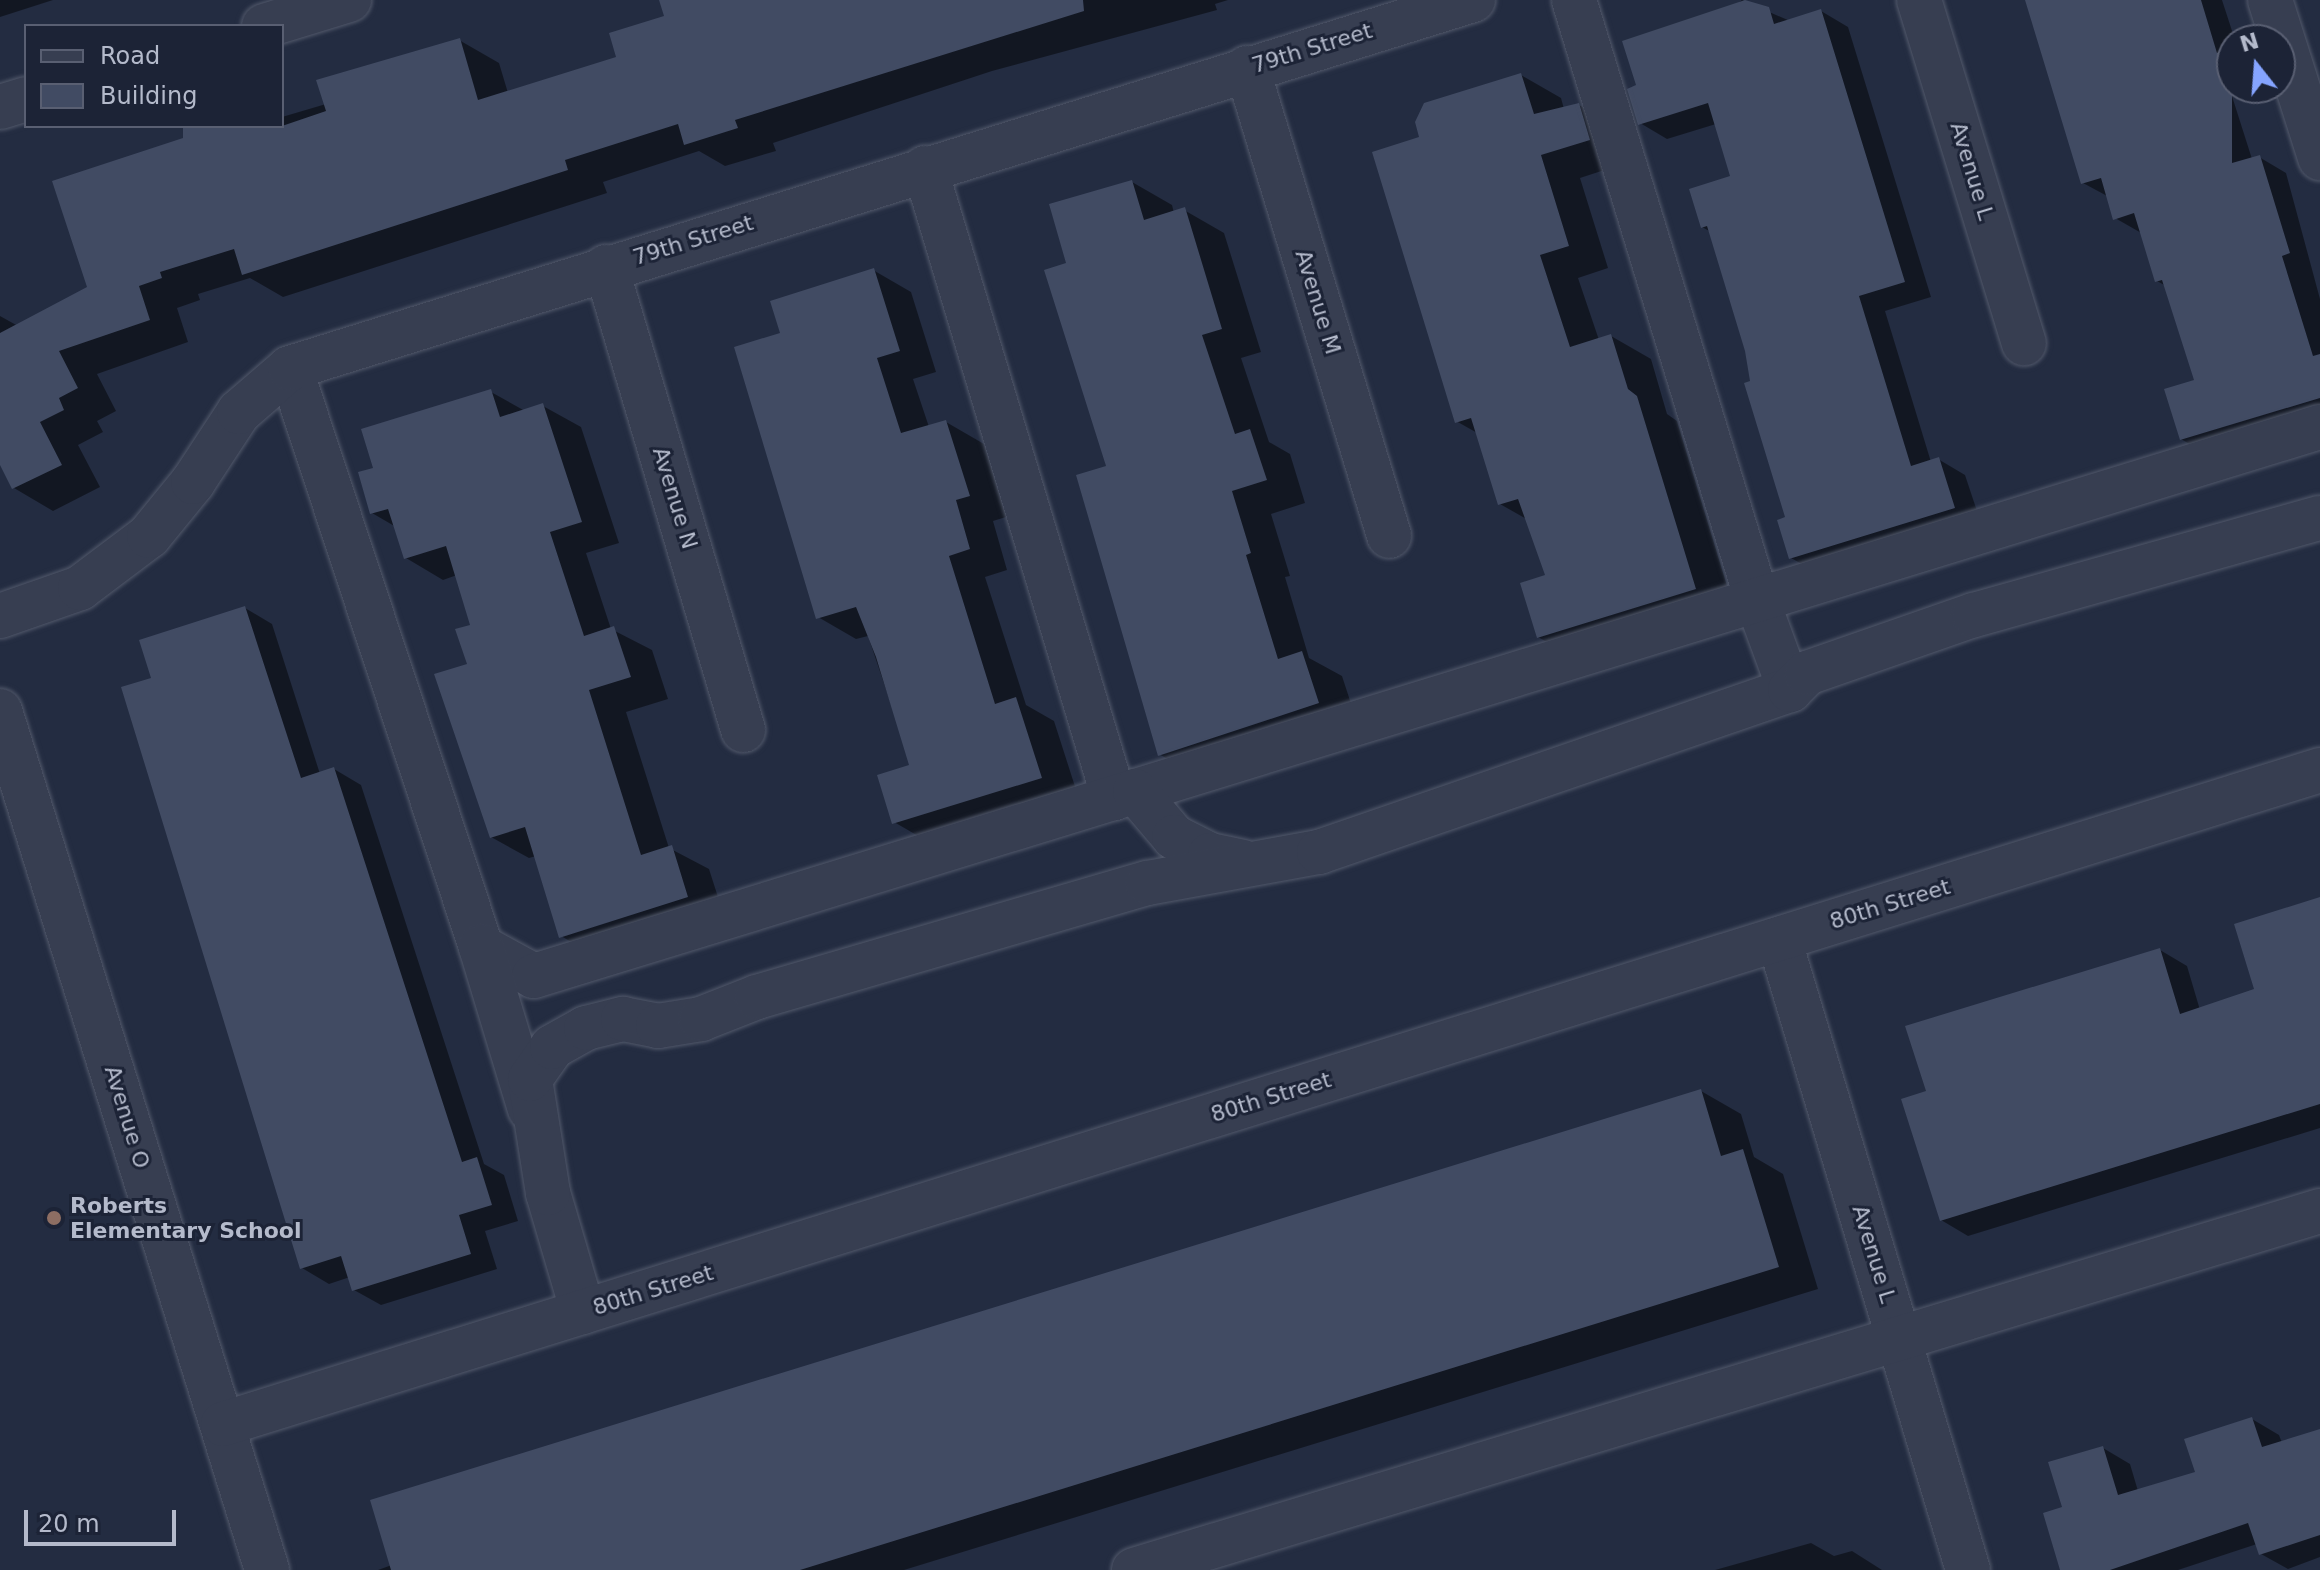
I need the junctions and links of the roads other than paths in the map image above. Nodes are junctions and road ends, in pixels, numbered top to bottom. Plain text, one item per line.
1 (349, 0) edge
2 (1473, 0) edge
3 (1574, 0) edge
4 (1919, 0) edge
5 (2270, 0) edge
6 (271, 24) edge
7 (1247, 68) junction
8 (24, 100) edge
9 (0, 107) edge
10 (2320, 158) edge
11 (925, 168) junction
12 (606, 267) junction
13 (2024, 343) dead end
14 (290, 368) junction
15 (2320, 427) edge
16 (2320, 518) edge
17 (1389, 536) dead end
18 (1757, 600) junction
19 (0, 616) edge
20 (1790, 690) junction
21 (0, 711) edge
22 (743, 730) dead end
23 (2320, 770) edge
24 (1124, 795) junction
25 (1249, 863) junction
26 (1779, 939) junction
27 (481, 947) junction
28 (533, 1119) junction
29 (2320, 1211) edge
30 (583, 1312) junction
31 (1899, 1338) junction
32 (223, 1424) junction
33 (267, 1570) edge
34 (1134, 1570) edge
35 (1968, 1570) edge

1 - 6 street
2 - 7 street, 79th Street
3 - 18 street
4 - 13 street, Avenue L
5 - 10 street
7 - 11 street, 79th Street
7 - 17 street, Avenue M
8 - 9 street
11 - 12 street, 79th Street
11 - 24 street
12 - 14 street, 79th Street
12 - 22 street, Avenue N
14 - 19 street, 79th Street
14 - 27 street
15 - 18 street
16 - 20 street
18 - 20 street
18 - 24 street
20 - 25 street
21 - 32 street, Avenue O
23 - 26 street, 80th Street
24 - 25 street
24 - 27 street
25 - 28 street
26 - 30 street, 80th Street
26 - 31 street, Avenue L
27 - 28 street
28 - 30 street
29 - 31 street
30 - 32 street, 80th Street
31 - 34 street
31 - 35 street, Avenue L
32 - 33 street, Avenue O

